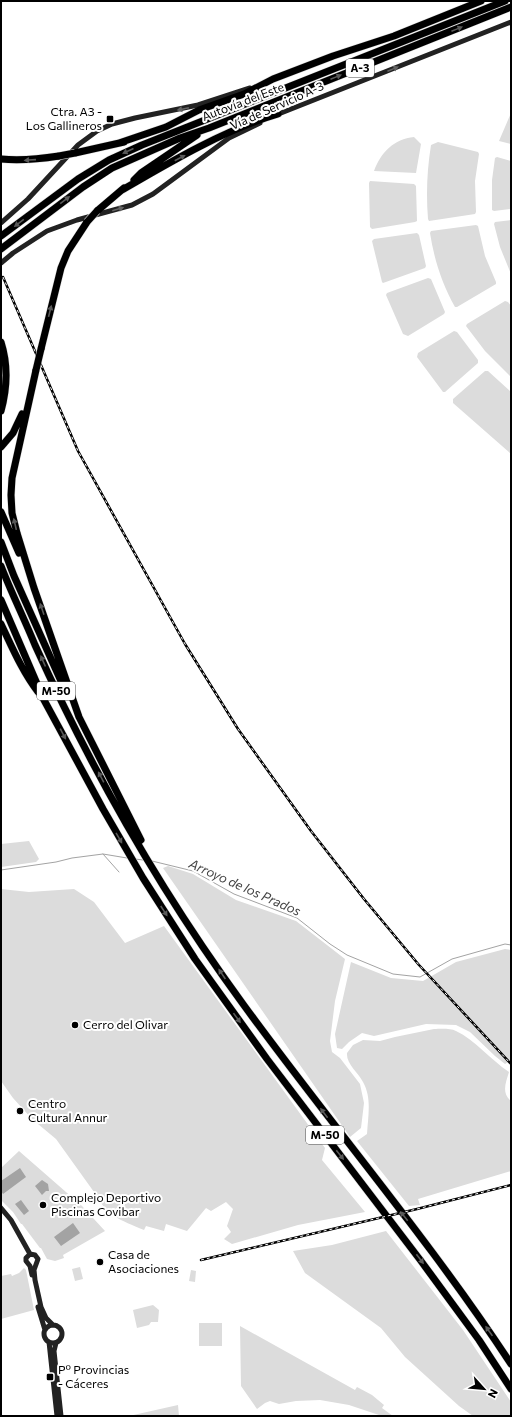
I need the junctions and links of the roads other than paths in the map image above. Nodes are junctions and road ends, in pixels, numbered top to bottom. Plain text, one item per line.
1 (481, 1) edge
2 (505, 1) edge
3 (511, 7) edge
4 (511, 22) edge
5 (273, 79) junction
6 (281, 90) junction
7 (278, 114) junction
8 (209, 128) junction
9 (119, 143) junction
10 (1, 159) edge
11 (122, 190) junction
12 (1, 223) edge
13 (1, 236) edge
14 (1, 249) edge
15 (1, 263) edge
16 (1, 342) edge
17 (32, 385) junction
18 (1, 411) edge
19 (1, 447) edge
20 (1, 512) edge
21 (1, 542) edge
22 (1, 566) edge
23 (34, 588) junction
24 (1, 600) edge
25 (1, 624) edge
26 (44, 700) junction
27 (79, 717) junction
28 (160, 880) junction
29 (1, 1208) edge
30 (30, 1254) junction
31 (32, 1266) junction
32 (53, 1325) junction
33 (45, 1330) junction
34 (49, 1342) junction
35 (56, 1343) junction
36 (511, 1364) edge
37 (511, 1389) edge
38 (56, 1416) edge
39 (61, 1416) edge

1 - 5 highway
2 - 6 highway, Autovía del Este / A-3
8 -> 3 highway, Autovía del Este / A-3
7 -> 4 main road, Vía de Servicio A-3
5 - 9 highway
5 -> 12 main road
6 - 9 highway
6 -> 13 highway, Autovía del Este / A-3
11 -> 7 highway
15 -> 7 main road, Vía de Servicio A-3
8 - 11 highway
14 -> 8 highway, Autovía del Este / A-3
9 -> 10 highway, bridge
17 -> 11 highway, bridge
16 - 18 highway
17 - 19 highway
23 -> 17 highway
20 - 23 highway
21 - 27 highway
28 -> 22 highway, M-50
27 -> 23 highway
24 - 26 highway, M-50
25 - 26 highway
26 -> 37 highway, M-50
27 - 28 highway
36 -> 28 highway, M-50
29 - 30 main road
30 - 31 main road
30 - 31 main road
31 - 32 main road
31 - 33 main road
32 - 33 main road
32 - 35 main road
33 - 34 main road
34 - 35 main road
34 - 38 main road
35 - 39 main road

